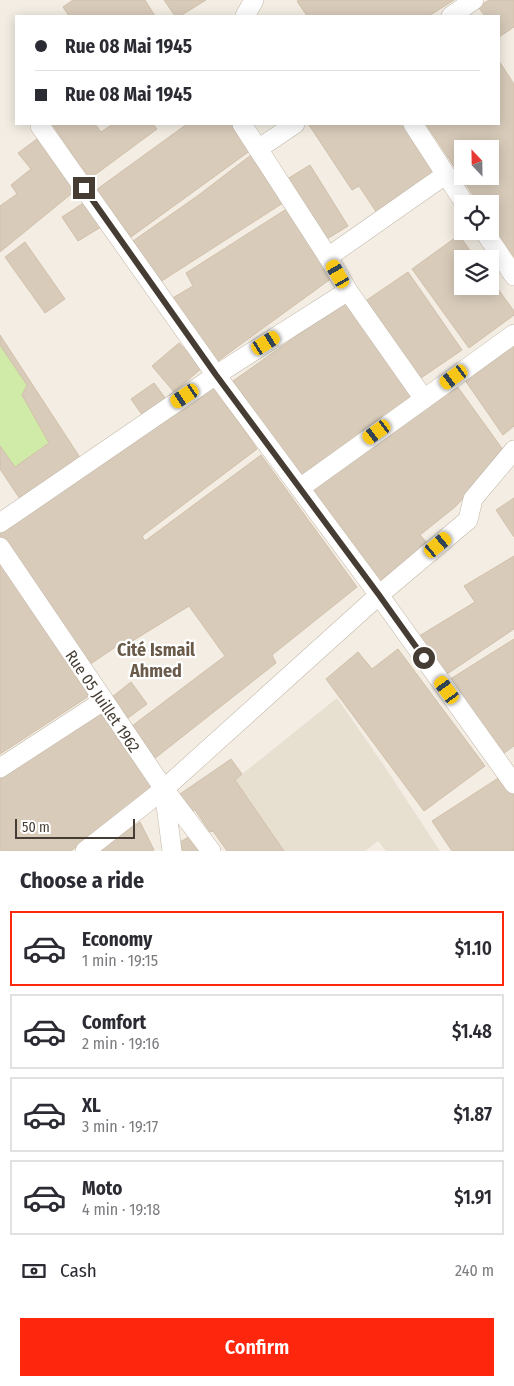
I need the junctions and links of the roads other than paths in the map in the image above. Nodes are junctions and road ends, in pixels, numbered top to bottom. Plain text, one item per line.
1 (254, 0) edge
2 (474, 0) edge
3 (246, 15) edge
4 (452, 15) edge
5 (243, 125) edge
6 (294, 125) edge
7 (414, 125) edge
8 (40, 126) dead end
9 (258, 149) junction
10 (445, 175) junction
11 (459, 195) edge
12 (490, 240) edge
13 (328, 257) junction
14 (514, 276) edge
15 (348, 291) junction
16 (514, 334) edge
17 (216, 375) junction
18 (424, 399) junction
19 (514, 450) edge
20 (300, 488) junction
21 (0, 522) edge
22 (0, 547) edge
23 (379, 595) junction
24 (103, 701) junction
25 (0, 768) edge
26 (514, 784) edge
27 (164, 790) junction
28 (85, 851) edge
29 (172, 851) edge
30 (211, 851) edge

1 - 3 street
2 - 4 street
5 - 9 street
6 - 9 street
7 - 10 street
8 - 17 street
9 - 13 street
10 - 11 street
10 - 13 street
12 - 14 street
13 - 15 street
15 - 17 street
15 - 18 street
16 - 18 street
17 - 20 street
17 - 21 street
18 - 20 street
19 - 23 street
20 - 23 street
22 - 24 street, Rue 05 Juillet 1962
23 - 26 street
23 - 27 street
24 - 25 street
24 - 27 street, Rue 05 Juillet 1962
27 - 28 street
27 - 29 street
27 - 30 street, Rue 05 Juillet 1962

